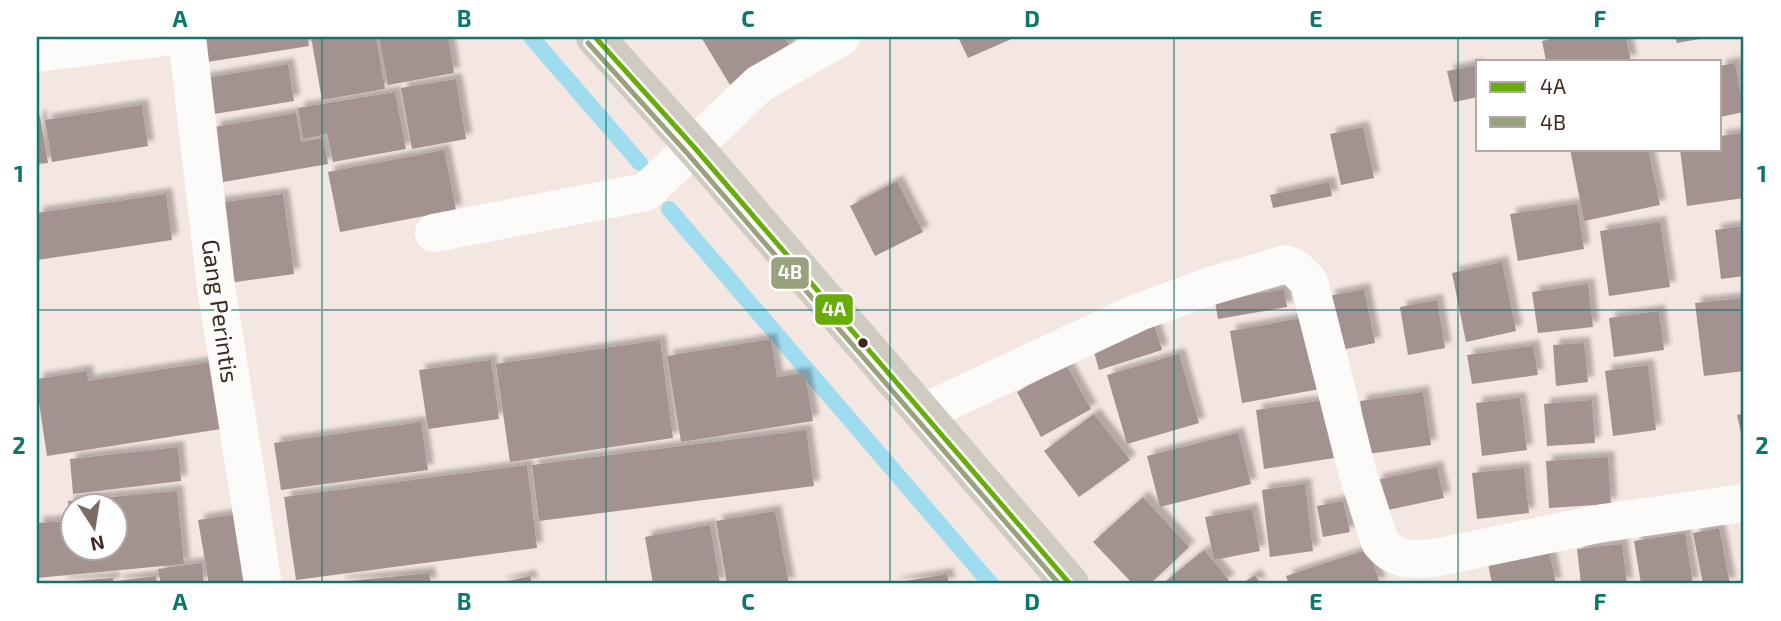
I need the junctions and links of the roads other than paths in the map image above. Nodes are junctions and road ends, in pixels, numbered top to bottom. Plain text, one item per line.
1 (166, 37) edge
2 (187, 37) edge
3 (595, 37) edge
4 (841, 37) edge
5 (37, 53) edge
6 (694, 147) junction
7 (434, 233) dead end
8 (923, 413) junction
9 (1726, 505) edge
10 (263, 584) edge
11 (1070, 584) edge

1 - 5 street
2 - 10 street, Gang Perintis
3 - 6 main road
4 - 6 street
6 - 7 street
6 - 8 main road
8 - 9 street
8 - 11 main road

